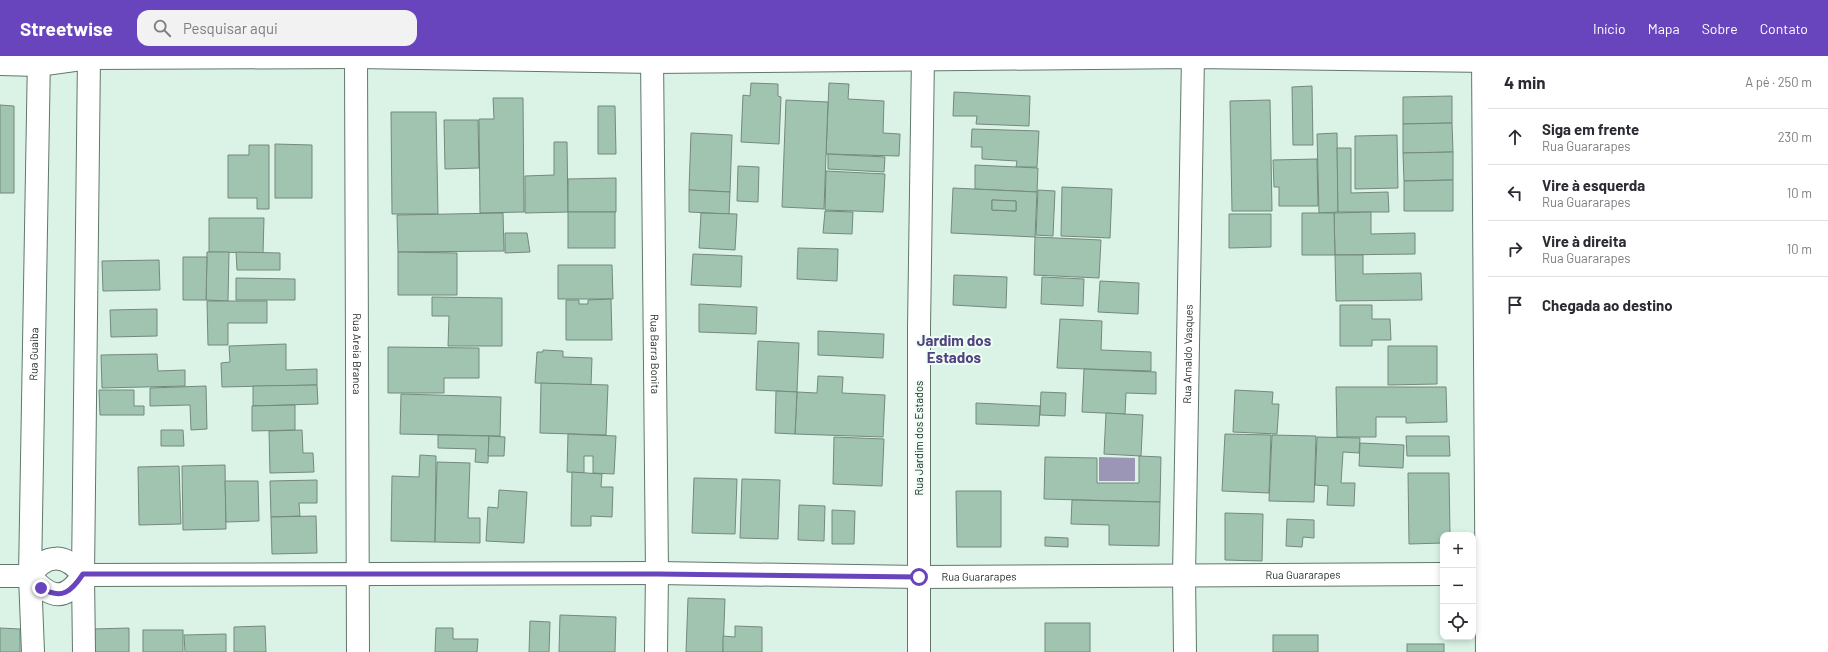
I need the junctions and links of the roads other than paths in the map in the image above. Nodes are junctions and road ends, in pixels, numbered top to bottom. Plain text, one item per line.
1 (356, 56) edge
2 (89, 57) edge
3 (923, 57) edge
4 (1193, 57) edge
5 (652, 59) edge
6 (1485, 59) edge
7 (38, 61) edge
8 (0, 64) edge
9 (359, 573) junction
10 (1483, 573) edge
11 (83, 574) junction
12 (657, 574) junction
13 (1440, 574) edge
14 (0, 576) edge
15 (30, 576) junction
16 (1184, 576) junction
17 (919, 577) junction
18 (33, 652) edge
19 (84, 652) edge
20 (358, 652) edge
21 (656, 652) edge
22 (919, 652) edge
23 (1185, 652) edge
24 (1487, 652) edge

1 - 2 street
1 - 5 street
1 - 9 street, Rua Areia Branca
2 - 7 street
2 - 11 street
3 - 4 street
3 - 5 street
3 - 17 street, Rua Jardim dos Estados
4 - 6 street
4 - 16 street, Rua Arnaldo Vasques
5 - 12 street, Rua Barra Bonita
6 - 10 street
7 - 8 street
7 - 15 street, Rua Guaiba
9 - 11 street, Rua Guararapes
9 - 12 street, Rua Guararapes
9 - 20 street, Rua Areia Branca
10 - 24 street
11 - 15 street
11 - 15 street
11 - 19 street
12 - 17 street, Rua Guararapes
12 - 21 street, Rua Barra Bonita
13 - 16 street, Rua Guararapes
14 - 15 street
15 - 18 street, Rua Guaiba
16 - 17 street, Rua Guararapes
16 - 23 street, Rua Arnaldo Vasques
17 - 22 street, Rua Jardim dos Estados

